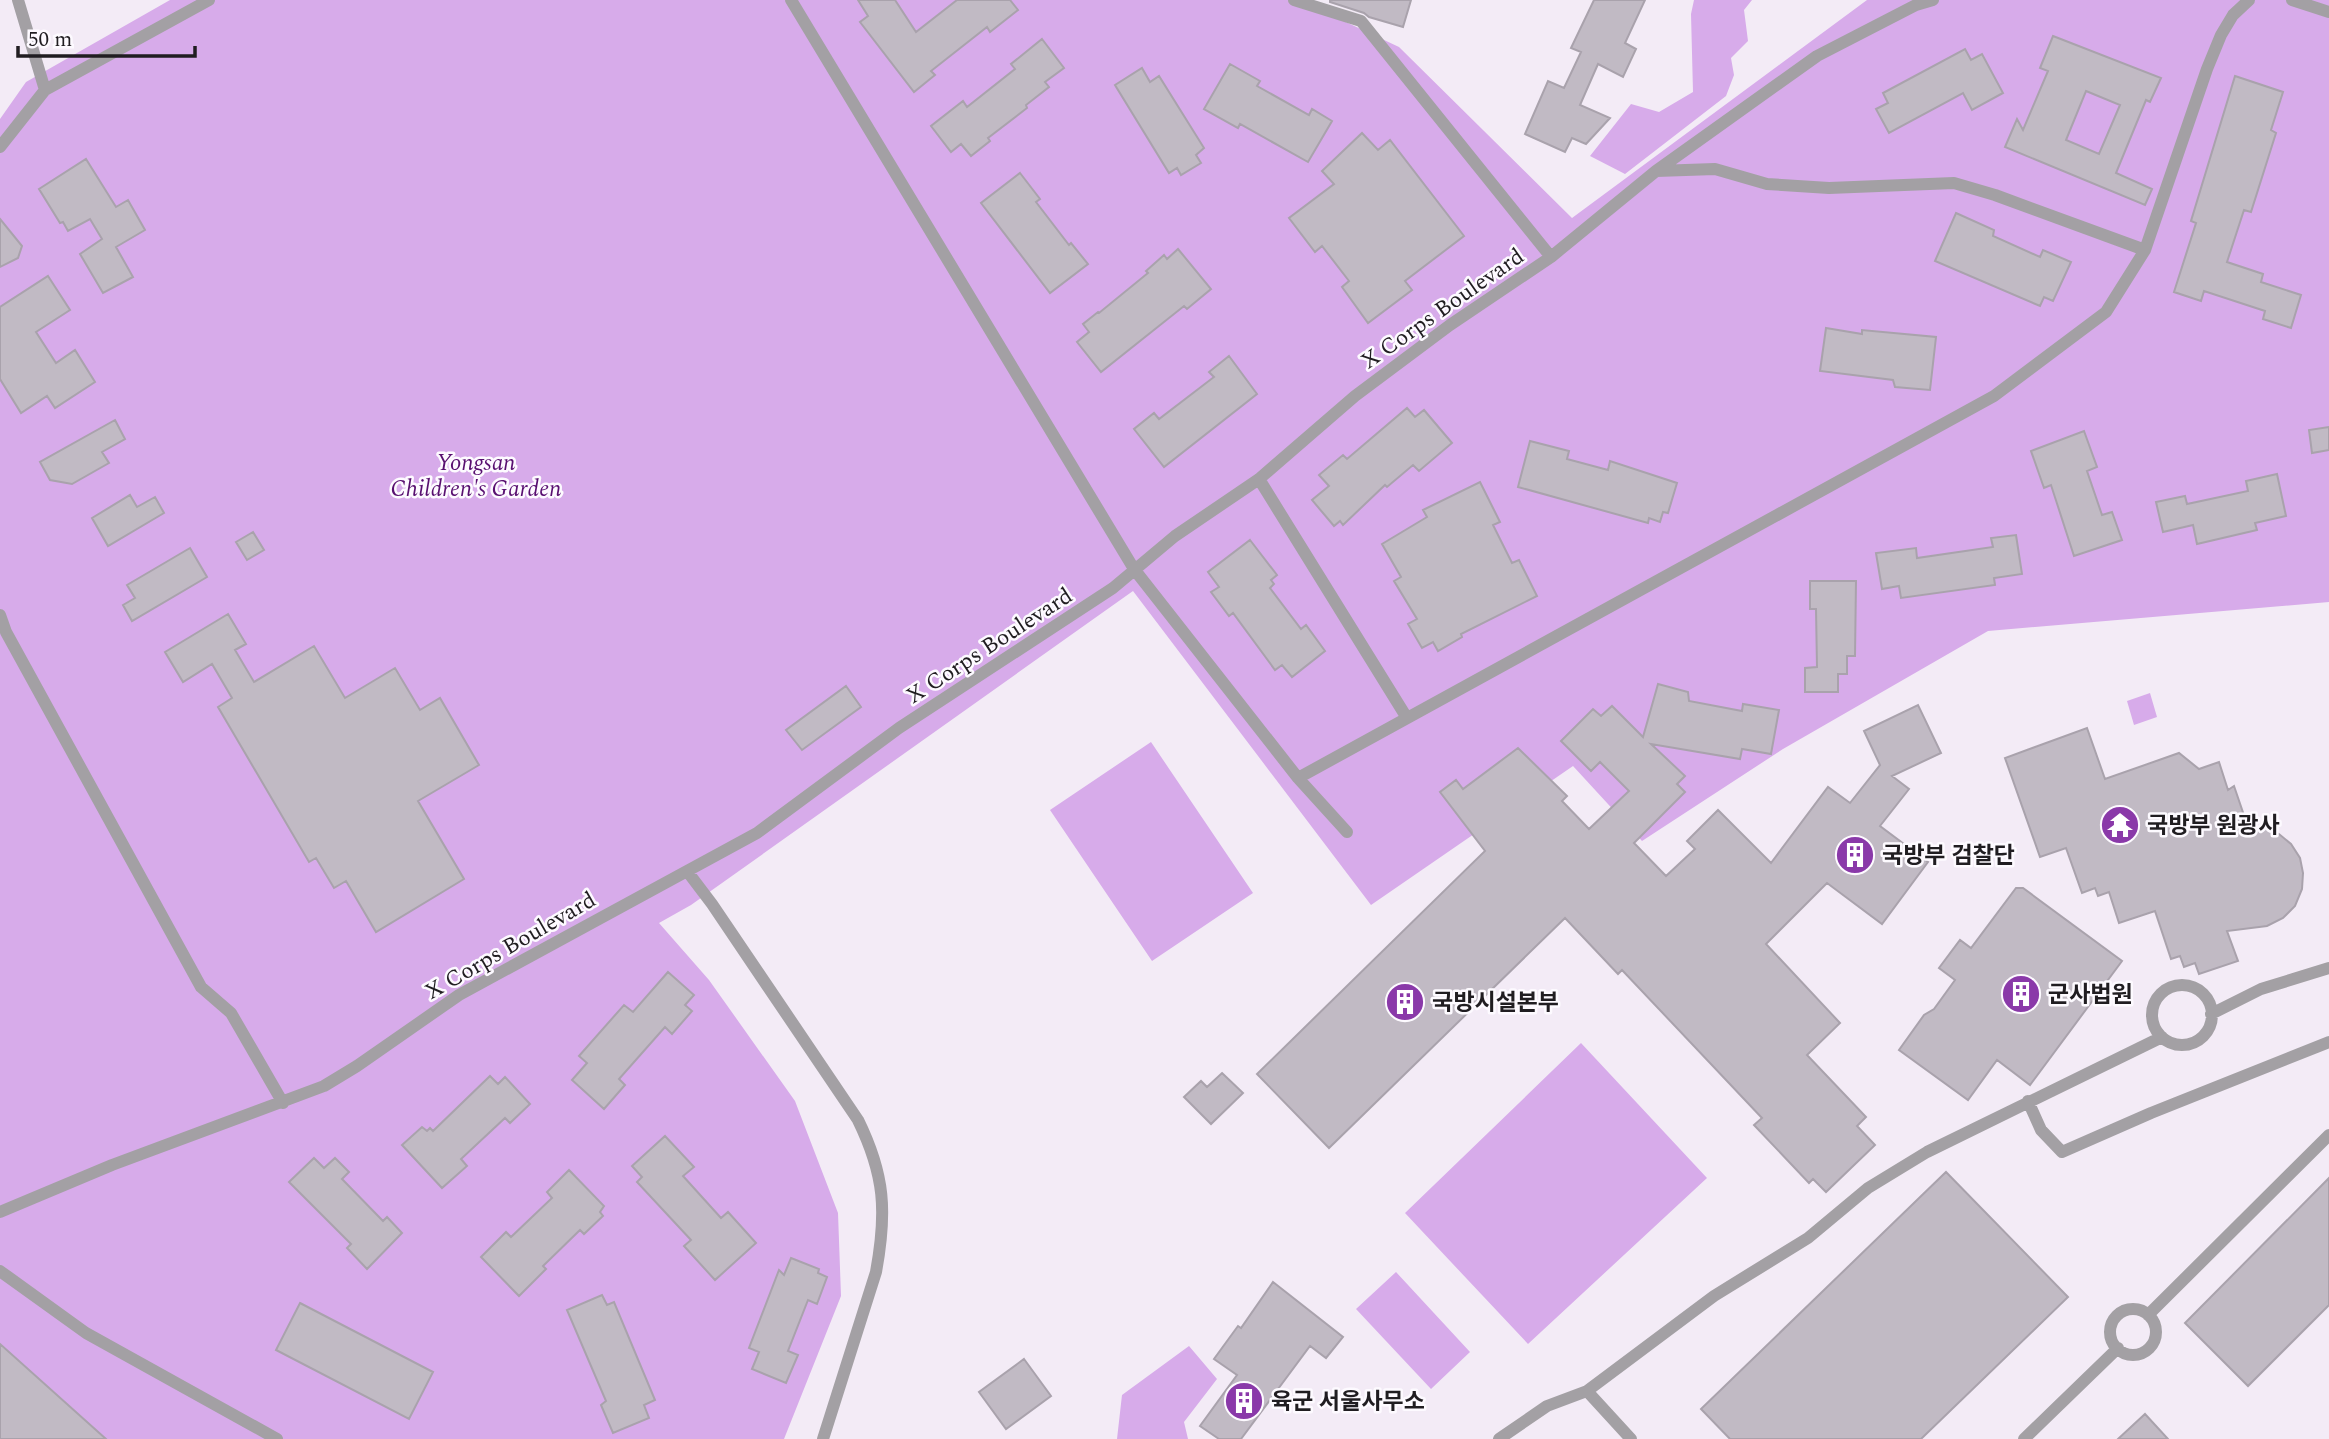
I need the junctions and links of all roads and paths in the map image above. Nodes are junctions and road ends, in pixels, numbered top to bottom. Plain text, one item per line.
1 (18, 0) edge
2 (209, 0) edge
3 (791, 0) edge
4 (1294, 0) edge
5 (1933, 0) edge
6 (2249, 0) edge
7 (2292, 0) edge
8 (2329, 12) edge
9 (45, 90) junction
10 (0, 147) edge
11 (1656, 172) junction
12 (2146, 250) junction
13 (1552, 257) junction
14 (1259, 479) junction
15 (1134, 569) junction
16 (0, 615) edge
17 (1407, 718) junction
18 (1298, 778) junction
19 (1347, 832) dead end
20 (687, 871) junction
21 (2329, 968) edge
22 (2211, 1014) junction
23 (2162, 1037) junction
24 (2329, 1042) edge
25 (2028, 1101) junction
26 (283, 1103) junction
27 (2329, 1135) edge
28 (0, 1212) edge
29 (0, 1271) edge
30 (2148, 1315) junction
31 (2118, 1348) junction
32 (1587, 1391) junction
33 (277, 1439) edge
34 (823, 1439) edge
35 (1499, 1439) edge
36 (1631, 1439) edge
37 (2024, 1439) edge

1 - 9 lane
2 - 9 lane
3 - 15 lane
4 - 13 lane
5 - 11 lane, X Corps Boulevard
6 - 12 lane
7 - 8 lane
9 - 10 lane
11 - 12 lane
11 - 13 lane, X Corps Boulevard
12 - 17 lane
13 - 14 lane, X Corps Boulevard
14 - 15 lane, X Corps Boulevard
14 - 17 lane
15 - 18 lane
15 - 20 lane, X Corps Boulevard
16 - 26 lane
17 - 18 lane
18 - 19 lane
20 - 26 lane, X Corps Boulevard
20 - 34 lane
21 - 22 lane
22 - 23 lane
22 - 23 lane
23 - 25 lane
24 - 25 lane
25 - 32 lane
26 - 28 lane, X Corps Boulevard
27 - 30 lane
29 - 33 lane
30 - 31 lane
30 - 31 lane
31 - 37 lane
32 - 35 lane
32 - 36 lane

